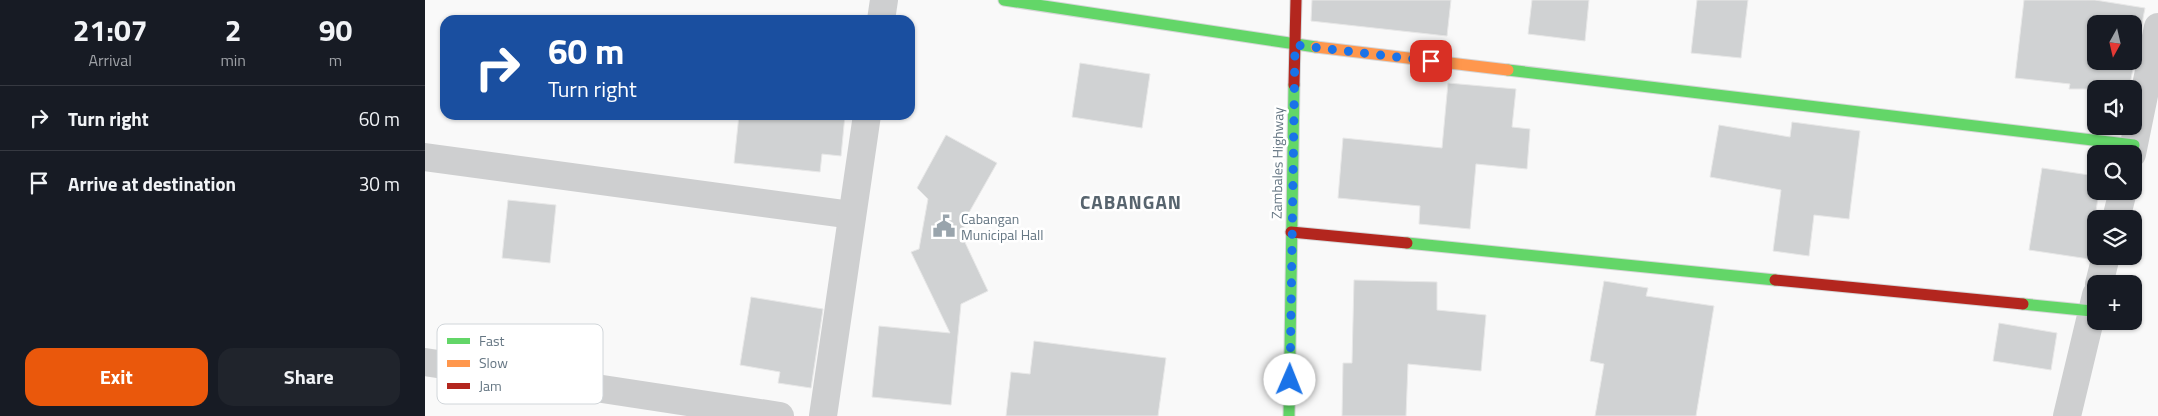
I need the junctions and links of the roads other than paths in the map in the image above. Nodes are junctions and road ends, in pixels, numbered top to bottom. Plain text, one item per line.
1 (884, 0) edge
2 (1004, 0) edge
3 (1296, 0) edge
4 (882, 15) edge
5 (2158, 28) edge
6 (1295, 45) junction
7 (866, 120) edge
8 (2093, 145) edge
9 (2134, 145) edge
10 (425, 157) edge
11 (853, 215) junction
12 (1291, 232) junction
13 (2087, 302) edge
14 (2088, 330) edge
15 (603, 389) edge
16 (780, 416) edge
17 (823, 416) edge
18 (1289, 416) edge
19 (2067, 416) edge

1 - 4 street
2 - 6 street
3 - 6 street, Zambales Highway
5 - 9 street
6 - 8 street
6 - 12 street, Zambales Highway
7 - 11 street
10 - 11 street
11 - 17 street
12 - 13 street
12 - 18 street, Zambales Highway
14 - 19 street
15 - 16 street

